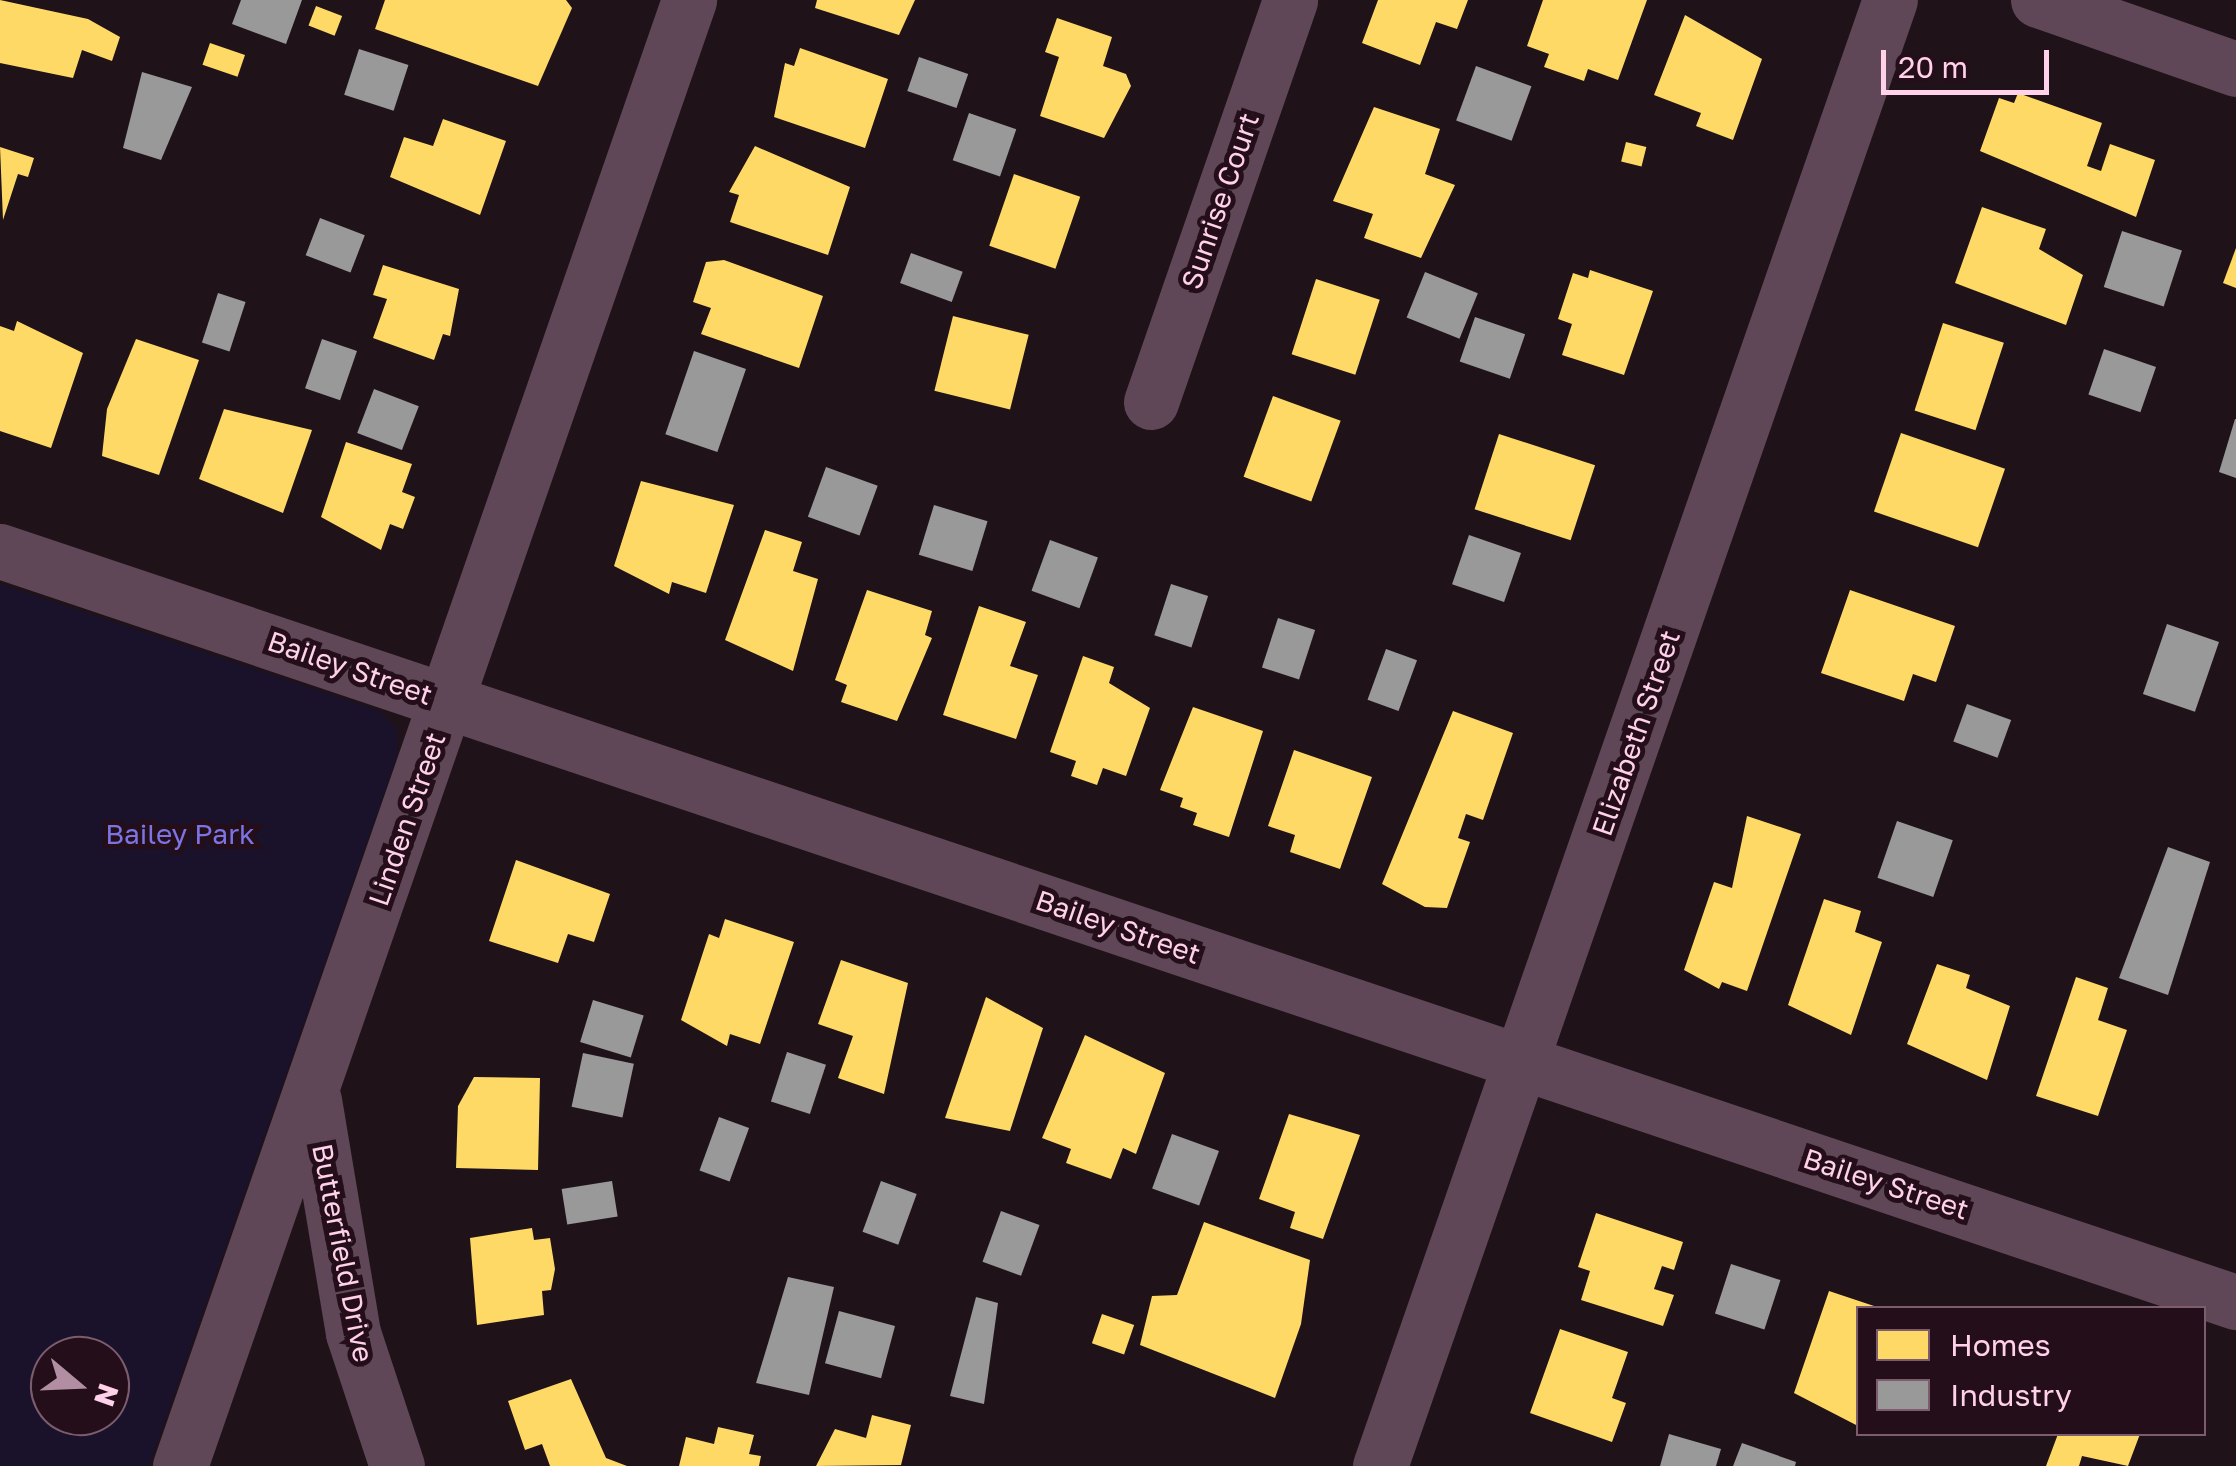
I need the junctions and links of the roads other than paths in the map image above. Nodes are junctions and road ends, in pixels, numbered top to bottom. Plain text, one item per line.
1 (690, 0) edge
2 (1290, 0) edge
3 (1890, 0) edge
4 (2038, 0) edge
5 (2236, 70) edge
6 (1151, 402) dead end
7 (0, 551) edge
8 (448, 702) junction
9 (1523, 1062) junction
10 (314, 1097) junction
11 (2236, 1302) edge
12 (180, 1466) edge
13 (396, 1466) edge
14 (1380, 1466) edge

1 - 8 street, Linden Street
2 - 6 street, Sunrise Court
3 - 9 street, Elizabeth Street
4 - 5 street
7 - 8 street, Bailey Street
8 - 9 street, Bailey Street
8 - 10 street, Linden Street
9 - 11 street, Bailey Street
9 - 14 street, Elizabeth Street
10 - 12 street, Linden Street
10 - 13 street, Butterfield Drive

